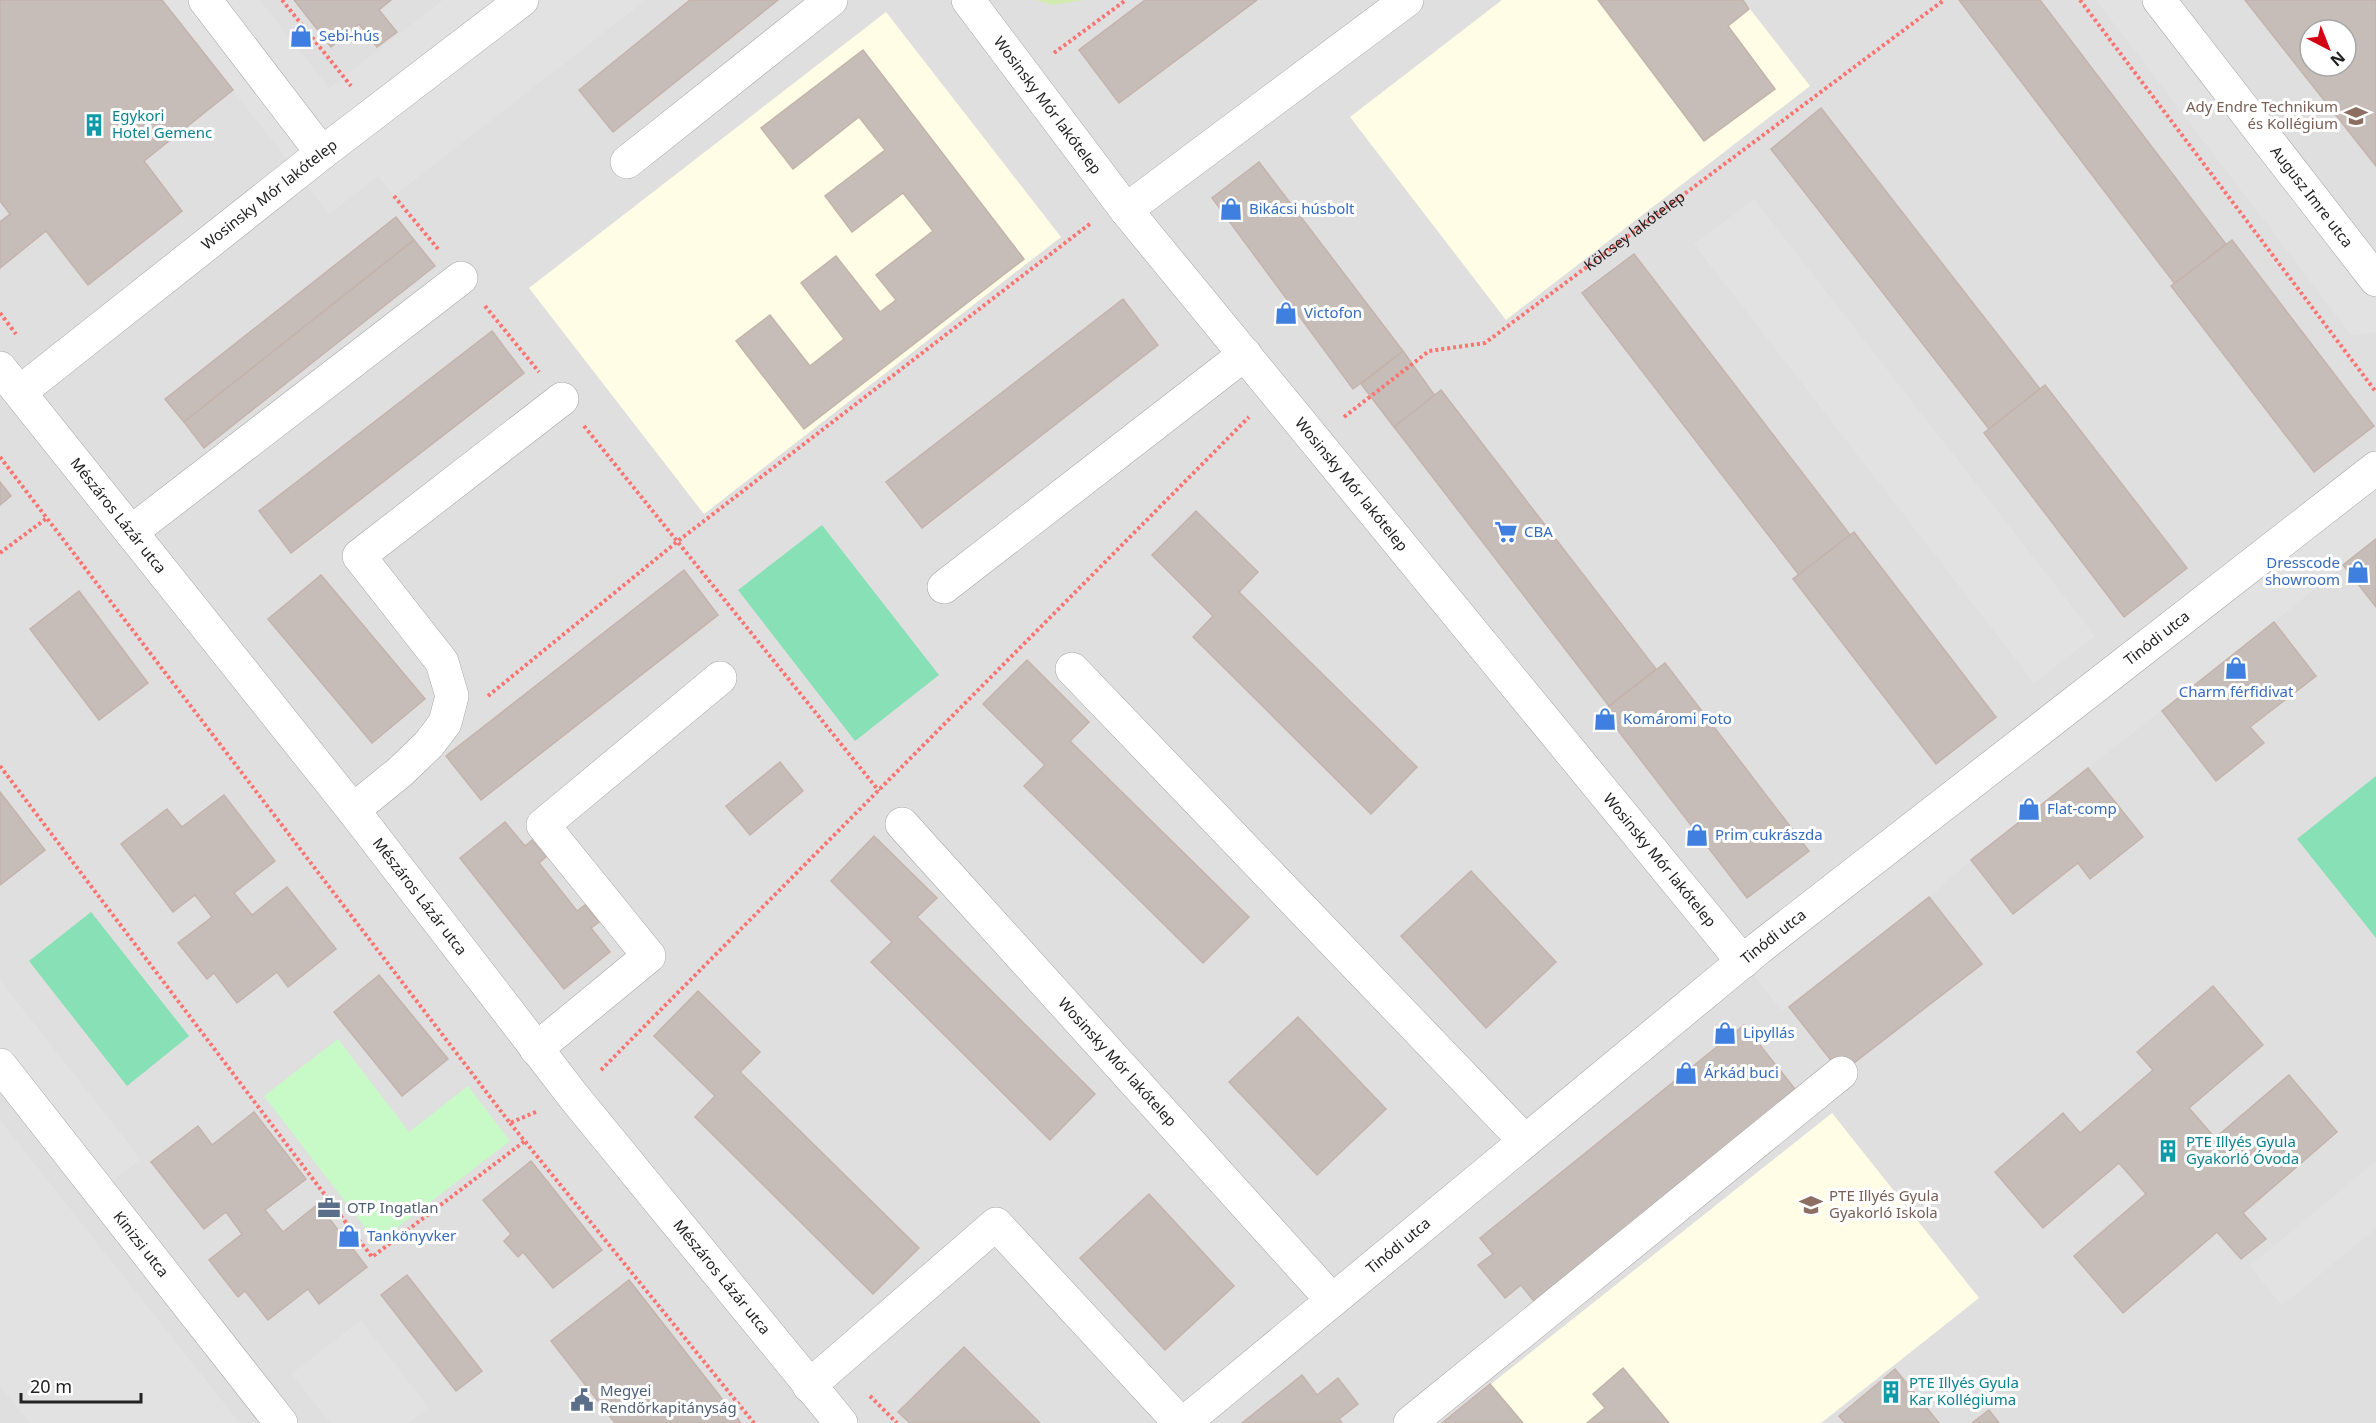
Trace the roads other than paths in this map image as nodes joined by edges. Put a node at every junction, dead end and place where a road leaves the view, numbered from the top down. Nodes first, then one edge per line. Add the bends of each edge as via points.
1 (205, 0) edge
2 (522, 0) edge
3 (831, 0) edge
4 (968, 0) edge
5 (1407, 0) edge
6 (2158, 0) edge
7 (322, 153) junction
8 (627, 162) dead end
9 (1123, 205) junction
10 (461, 278) road end
11 (2376, 280) edge
12 (1245, 354) junction
13 (0, 368) edge
14 (20, 393) junction
15 (562, 399) road end
16 (2376, 468) edge
17 (131, 532) junction
18 (944, 587) dead end
19 (1072, 669) dead end
20 (720, 678) dead end
21 (353, 810) junction
22 (902, 824) road end
23 (1743, 962) junction
24 (536, 1049) junction
25 (0, 1065) edge
26 (1841, 1073) dead end
27 (1524, 1140) junction
28 (1332, 1300) junction
29 (809, 1386) junction
30 (281, 1423) edge
31 (841, 1423) edge
32 (1182, 1423) edge
33 (1410, 1423) edge

1 - 7 street
2 - 7 street, Wosinsky Mór lakótelep
3 - 8 street
4 - 9 street, Wosinsky Mór lakótelep
5 - 9 street
6 - 11 street, Augusz Imre utca
7 - 14 street, Wosinsky Mór lakótelep
9 - 12 street, Wosinsky Mór lakótelep
10 - 17 street
12 - 18 street
12 - 23 street, Wosinsky Mór lakótelep
13 - 14 street, Mészáros Lázár utca
14 - 17 street, Mészáros Lázár utca
15 - 21 street via 359,556 442,662 452,696 445,723 429,744
16 - 23 street, Tinódi utca
17 - 21 street, Mészáros Lázár utca
19 - 27 street
20 - 24 street via 543,825 649,956
21 - 24 street, Mészáros Lázár utca
22 - 28 street, Wosinsky Mór lakótelep
23 - 27 street, Tinódi utca
24 - 29 street, Mészáros Lázár utca
25 - 30 street, Kinizsi utca
26 - 33 street
27 - 28 street, Tinódi utca
28 - 32 street, Tinódi utca
29 - 31 street, Mészáros Lázár utca
29 - 32 street via 996,1224

